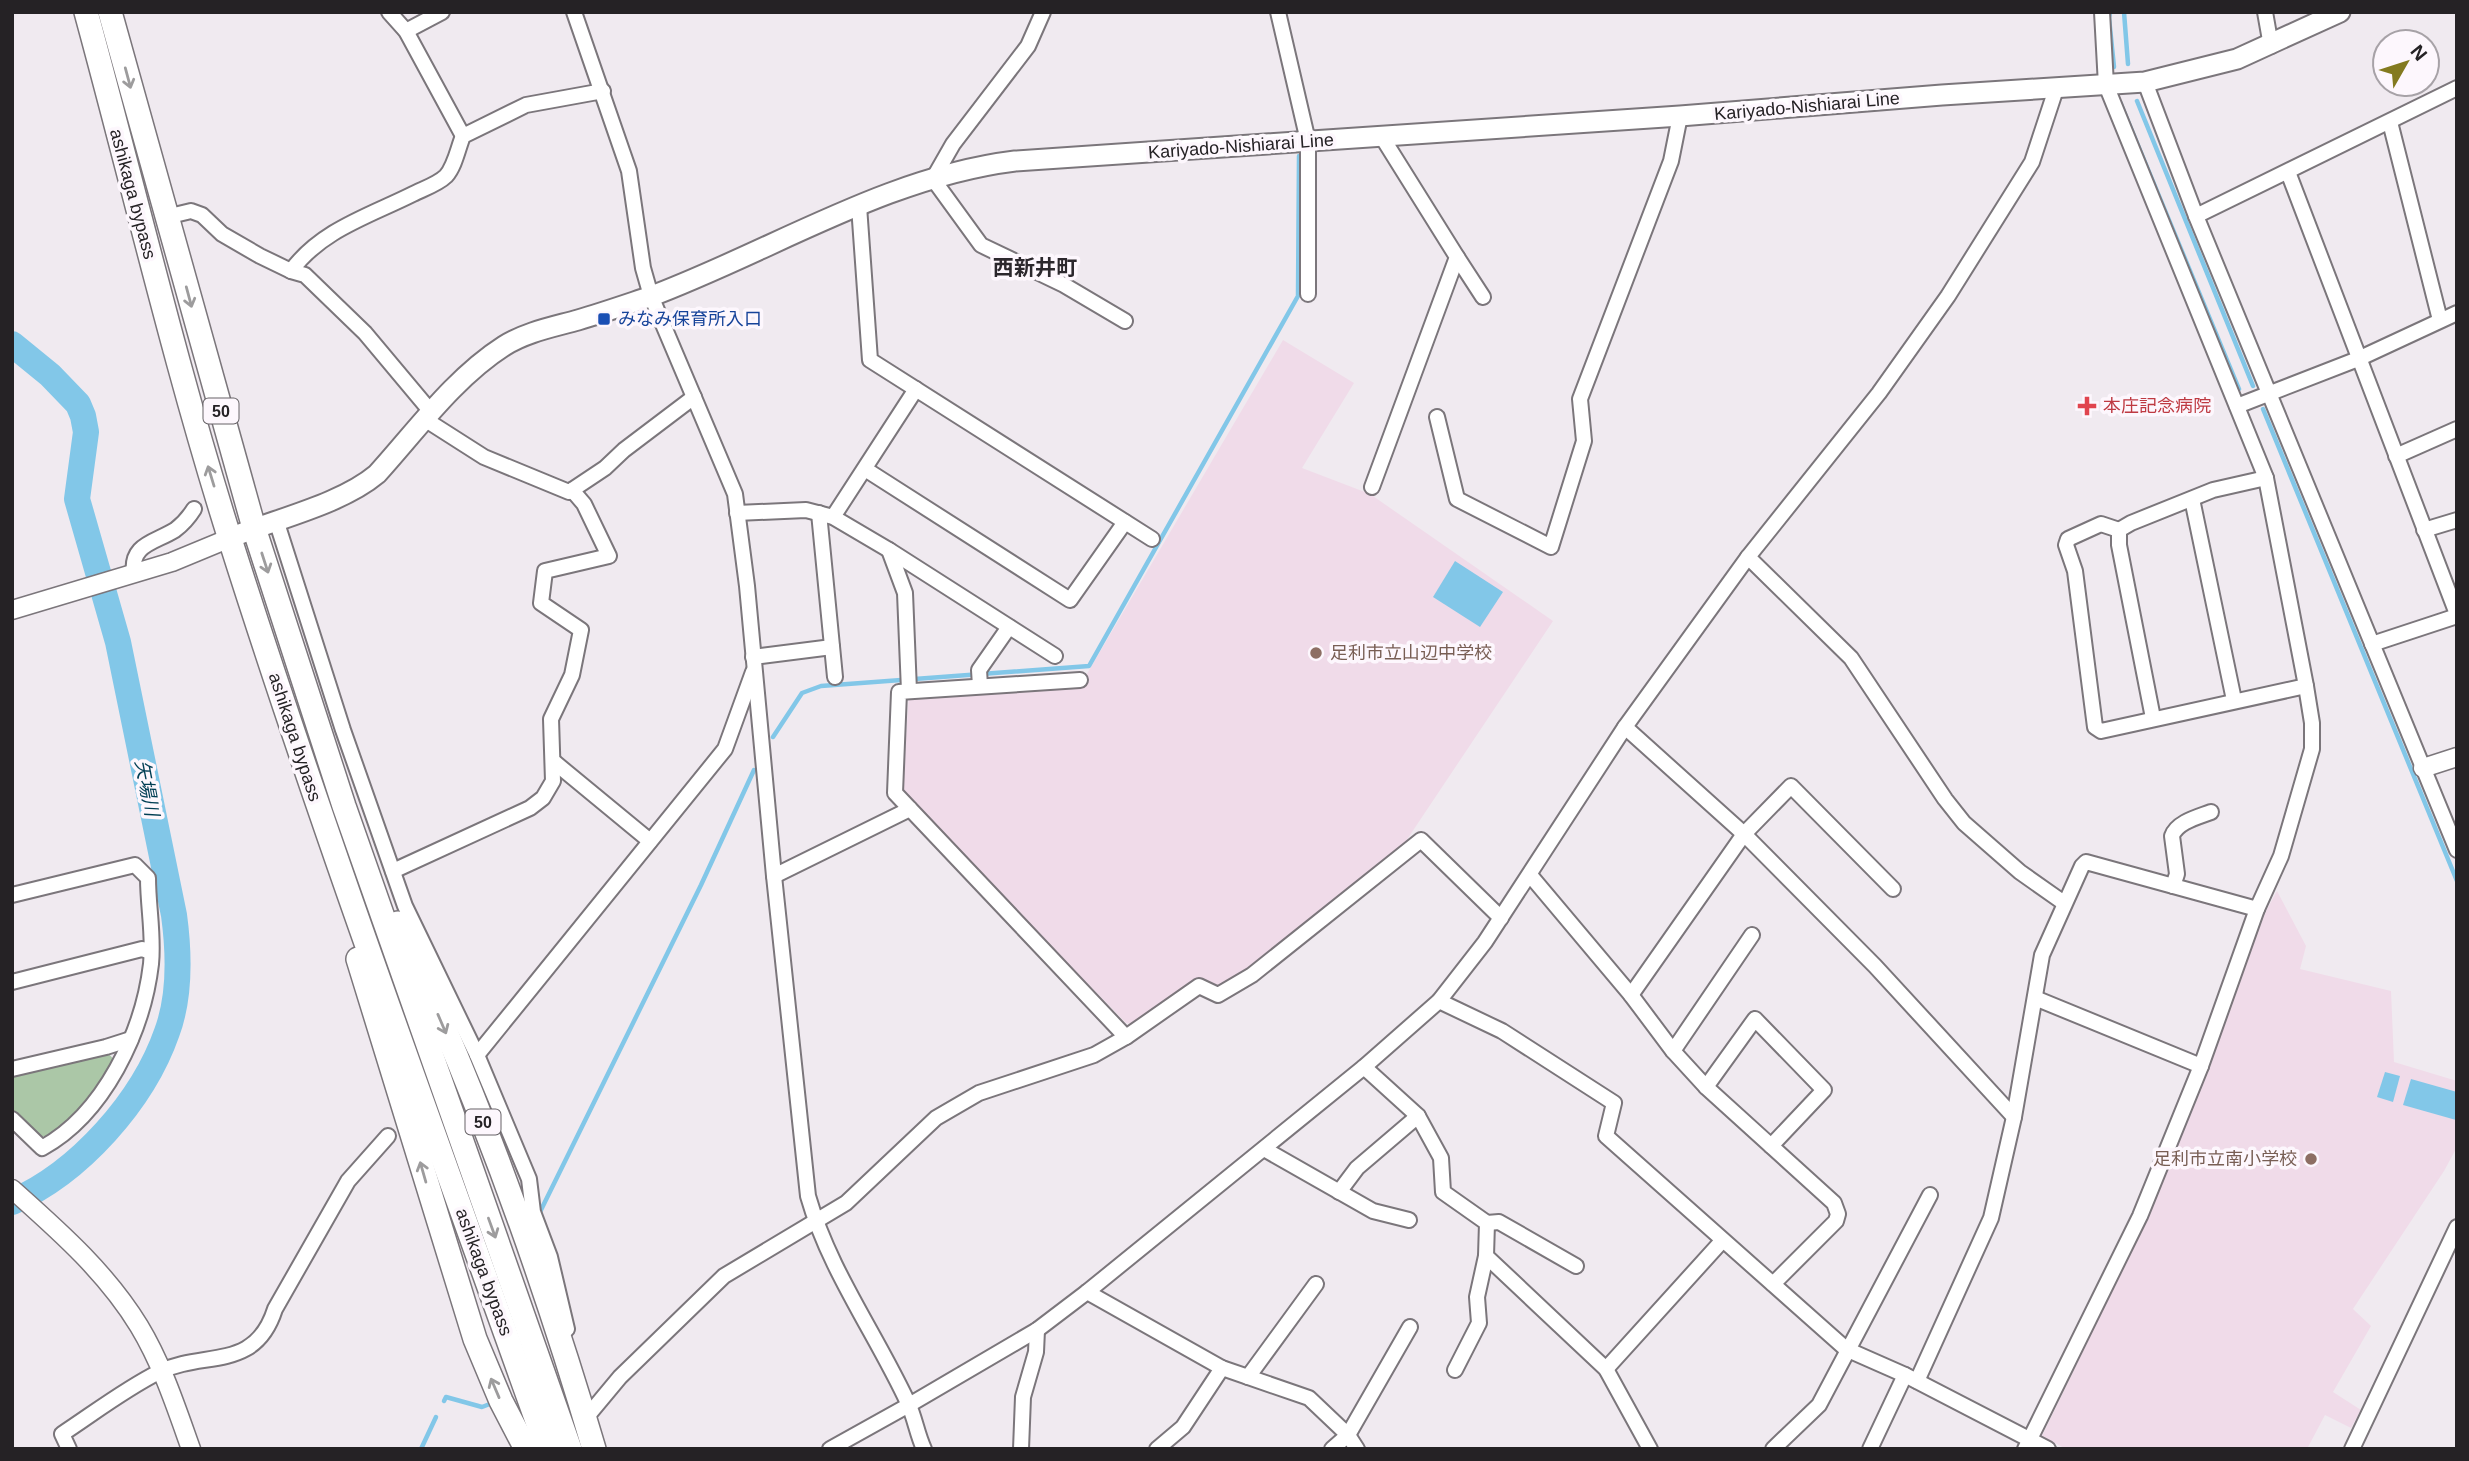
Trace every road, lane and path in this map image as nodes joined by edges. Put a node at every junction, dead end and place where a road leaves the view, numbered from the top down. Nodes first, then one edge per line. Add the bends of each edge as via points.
1 (86, 12) edge
2 (110, 12) edge
3 (389, 12) edge
4 (442, 12) edge
5 (574, 12) edge
6 (1043, 12) edge
7 (1278, 12) edge
8 (2102, 12) edge
9 (2265, 12) edge
10 (2340, 12) edge
11 (406, 31) junction
12 (2271, 46) junction
13 (2145, 82) junction
14 (2106, 85) junction
15 (2457, 88) edge
16 (2056, 89) junction
17 (603, 91) junction
18 (1680, 116) junction
19 (2390, 121) junction
20 (463, 136) junction
21 (1382, 137) junction
22 (1308, 141) junction
23 (2288, 172) junction
24 (933, 179) junction
25 (859, 206) junction
26 (2196, 216) junction
27 (166, 217) junction
28 (1457, 257) junction
29 (291, 271) junction
30 (1308, 294) dead end
31 (651, 296) junction
32 (1483, 297) dead end
33 (2457, 313) edge
34 (2440, 320) junction
35 (1125, 321) dead end
36 (2358, 359) junction
37 (916, 389) junction
38 (2269, 394) junction
39 (694, 397) junction
40 (2237, 406) junction
41 (429, 416) junction
42 (1437, 417) dead end
43 (2457, 429) edge
44 (2396, 456) junction
45 (865, 469) junction
46 (2266, 478) junction
47 (1372, 487) dead end
48 (572, 490) junction
49 (2192, 499) junction
50 (194, 509) dead end
51 (737, 513) junction
52 (826, 515) junction
53 (276, 520) junction
54 (2457, 520) edge
55 (1125, 522) junction
56 (254, 528) junction
57 (2119, 530) junction
58 (2424, 530) junction
59 (230, 538) junction
60 (1152, 539) dead end
61 (889, 550) junction
62 (1748, 556) junction
63 (134, 574) junction
64 (12, 610) edge
65 (2457, 615) edge
66 (1009, 627) junction
67 (2372, 644) junction
68 (832, 647) junction
69 (1055, 656) dead end
70 (754, 662) junction
71 (835, 677) dead end
72 (1080, 680) dead end
73 (980, 686) junction
74 (2306, 686) junction
75 (909, 691) junction
76 (2234, 700) junction
77 (2154, 718) junction
78 (1625, 727) junction
79 (2457, 757) edge
80 (553, 761) junction
81 (2423, 768) junction
82 (315, 798) junction
83 (344, 806) junction
84 (910, 808) junction
85 (2211, 812) dead end
86 (1744, 834) junction
87 (650, 841) junction
88 (2457, 850) edge
89 (393, 871) junction
90 (1530, 875) junction
91 (774, 876) junction
92 (2173, 886) junction
93 (1893, 890) dead end
94 (12, 895) edge
95 (2064, 903) junction
96 (2256, 909) junction
97 (1501, 918) junction
98 (1752, 935) dead end
99 (151, 951) junction
100 (13, 980) edge
101 (1631, 995) junction
102 (2035, 998) junction
103 (1439, 1001) junction
104 (1126, 1037) junction
105 (131, 1039) junction
106 (1673, 1051) junction
107 (477, 1055) junction
108 (2201, 1066) junction
109 (1364, 1067) junction
110 (12, 1069) edge
111 (1706, 1087) junction
112 (1418, 1116) junction
113 (2014, 1117) junction
114 (12, 1119) edge
115 (388, 1136) dead end
116 (1771, 1146) junction
117 (1264, 1149) junction
118 (12, 1189) edge
119 (1339, 1192) junction
120 (1930, 1195) dead end
121 (815, 1220) junction
122 (1409, 1220) dead end
123 (1487, 1223) junction
124 (2457, 1227) edge
125 (1722, 1241) junction
126 (1486, 1256) junction
127 (1576, 1266) dead end
128 (1316, 1284) dead end
129 (1773, 1284) junction
130 (1087, 1292) junction
131 (1410, 1328) dead end
132 (1037, 1330) junction
133 (1846, 1349) junction
134 (564, 1350) junction
135 (1222, 1368) junction
136 (1606, 1369) junction
137 (1455, 1370) dead end
138 (162, 1371) junction
139 (1248, 1377) junction
140 (1911, 1378) junction
141 (909, 1405) junction
142 (585, 1419) junction
143 (1348, 1435) junction
144 (2028, 1444) edge
145 (69, 1449) edge
146 (191, 1449) edge
147 (526, 1449) edge
148 (547, 1449) edge
149 (570, 1449) edge
150 (594, 1449) edge
151 (830, 1449) edge
152 (924, 1449) edge
153 (1021, 1449) edge
154 (1157, 1449) edge
155 (1332, 1449) edge
156 (1357, 1449) edge
157 (1650, 1449) edge
158 (1773, 1449) edge
159 (1870, 1449) edge
160 (2048, 1449) edge
161 (2352, 1449) edge

59 -> 1 highway, ashikaga bypass / 50 via 177,362
2 -> 27 highway, ashikaga bypass / 50
3 - 11 street
4 - 11 street
5 - 17 street
6 - 24 street via 1028,46 953,144
7 - 22 street
8 - 14 street
9 - 12 street
10 - 12 main road, Kariyado-Nishiarai Line
11 - 20 street
12 - 13 main road, Kariyado-Nishiarai Line
13 - 14 main road, Kariyado-Nishiarai Line
13 - 26 street
14 - 16 main road, Kariyado-Nishiarai Line
14 - 40 street
15 - 19 street
16 - 18 main road, Kariyado-Nishiarai Line
16 - 62 street via 2032,162 1948,296 1880,393
17 - 20 street via 526,105
17 - 31 street via 629,171
18 - 21 main road, Kariyado-Nishiarai Line
18 - 42 street via 1671,161 1580,398 1584,441 1551,547 1457,499
19 - 23 street
19 - 34 street
20 - 29 street via 447,176 353,220 309,250
21 - 22 main road, Kariyado-Nishiarai Line
21 - 28 street
22 - 24 main road, Kariyado-Nishiarai Line via 1015,161
22 - 30 street
23 - 26 street
23 - 36 street
24 - 25 main road, Kariyado-Nishiarai Line
24 - 35 street via 981,245
25 - 31 main road, Kariyado-Nishiarai Line
25 - 37 street via 870,360
26 - 38 street
27 - 29 street via 191,211 202,215 222,234
27 -> 56 highway, ashikaga bypass / 50
28 - 32 street
28 - 47 street
29 - 41 street via 305,275 365,333
31 - 39 street
31 - 41 main road, Kariyado-Nishiarai Line via 526,334 505,345
33 - 34 street
34 - 36 street
36 - 38 street
36 - 44 street
37 - 45 street
37 - 55 street
38 - 40 street
38 - 67 street
39 - 48 street
39 - 51 street via 735,494
40 - 46 street
41 - 48 street via 484,457
41 - 53 main road, Kariyado-Nishiarai Line via 367,483
43 - 44 street
44 - 58 street
45 - 52 street
45 - 55 street via 1070,600
46 - 49 street
46 - 74 street
48 - 80 street via 584,504 609,556 545,571 541,603 581,630 572,675 551,719
49 - 57 street
49 - 76 street
50 - 63 street via 176,529 139,550 132,562
51 - 52 street via 806,510
51 - 70 street
52 - 61 street
52 - 68 street
53 - 56 main road, Kariyado-Nishiarai Line
53 - 89 street
54 - 58 street
55 - 60 street
56 - 59 main road, Kariyado-Nishiarai Line
56 -> 83 highway, ashikaga bypass / 50
57 - 77 street
57 - 77 street via 2101,524 2068,539 2066,545 2075,571 2095,727 2101,731
58 - 65 street
59 - 63 street
59 - 82 highway, ashikaga bypass / 50
61 - 66 street
61 - 75 street via 905,593
62 - 78 street
62 - 95 street via 1851,658 1964,823
63 - 64 street
65 - 67 street
66 - 69 street
66 - 73 street via 979,670
67 - 81 street
68 - 70 street
68 - 71 street
70 - 87 street via 725,749
70 - 91 street
72 - 73 street
73 - 75 street
74 - 76 street
74 - 96 street via 2312,723 2309,766 2281,856
75 - 84 street via 899,692 895,793
76 - 77 street
78 - 86 street
78 - 90 street
79 - 81 street
80 - 87 street
80 - 89 street via 553,781 530,808
81 - 88 street
147 -> 82 highway, 50 via 475,1339 455,1279 368,995
82 - 148 highway, ashikaga bypass / 50
83 -> 134 highway, 50 via 484,1126
83 -> 149 highway, ashikaga bypass / 50
84 - 91 street
84 - 104 street
85 - 92 street via 2174,831 2177,874
86 - 93 street via 1791,786
86 - 101 street
86 - 113 street via 1875,966
87 - 107 street
89 - 107 street via 405,906
90 - 97 street
90 - 101 street
91 - 121 street via 808,1196
92 - 95 street via 2086,862
92 - 96 street
94 - 99 street via 135,865 148,878
95 - 102 street via 2042,955
96 - 108 street
97 - 103 street
97 - 104 street via 1421,840 1252,975 1218,995 1199,986
98 - 106 street
99 - 100 street
99 - 105 street via 144,1002
101 - 106 street
102 - 108 street
102 - 113 street
103 - 109 street
103 - 125 street via 1502,1031 1614,1103 1606,1136
104 - 121 street via 1094,1055 979,1093 936,1118 846,1203
105 - 110 street
105 - 114 street via 96,1101 55,1140 42,1147
106 - 111 street
107 - 134 street via 529,1179 533,1212 550,1257 568,1332
108 - 144 street via 2140,1216
109 - 112 street
109 - 117 street
111 - 116 street
111 - 116 street via 1755,1019 1824,1090
112 - 119 street via 1357,1168
112 - 123 street via 1441,1158 1443,1192
113 - 140 street via 1991,1218
115 - 138 street via 348,1181 267,1331 230,1357 180,1363
116 - 129 street via 1834,1203 1838,1214 1829,1230
117 - 119 street
117 - 130 street
118 - 138 street via 83,1254 118,1295
119 - 122 street via 1373,1211
120 - 133 street
121 - 141 street via 844,1285
121 - 142 street via 724,1276 620,1377
123 - 126 street
123 - 127 street via 1499,1222
124 - 161 street
125 - 129 street
125 - 136 street
126 - 136 street
126 - 137 street via 1477,1297 1479,1323
128 - 139 street
129 - 133 street
130 - 132 street
130 - 135 street
131 - 143 street
132 - 141 street
132 - 153 street via 1036,1352 1023,1397
133 - 140 street
133 - 158 street via 1819,1405
134 - 142 highway, 50
135 - 139 street
135 - 154 street via 1182,1427
136 - 157 street
138 - 145 street via 62,1434
138 - 146 street
139 - 143 street via 1309,1398
140 - 144 street
140 - 159 street
141 - 151 street
141 - 152 street
142 - 150 highway, 50
143 - 155 street
143 - 156 street
144 - 160 street

